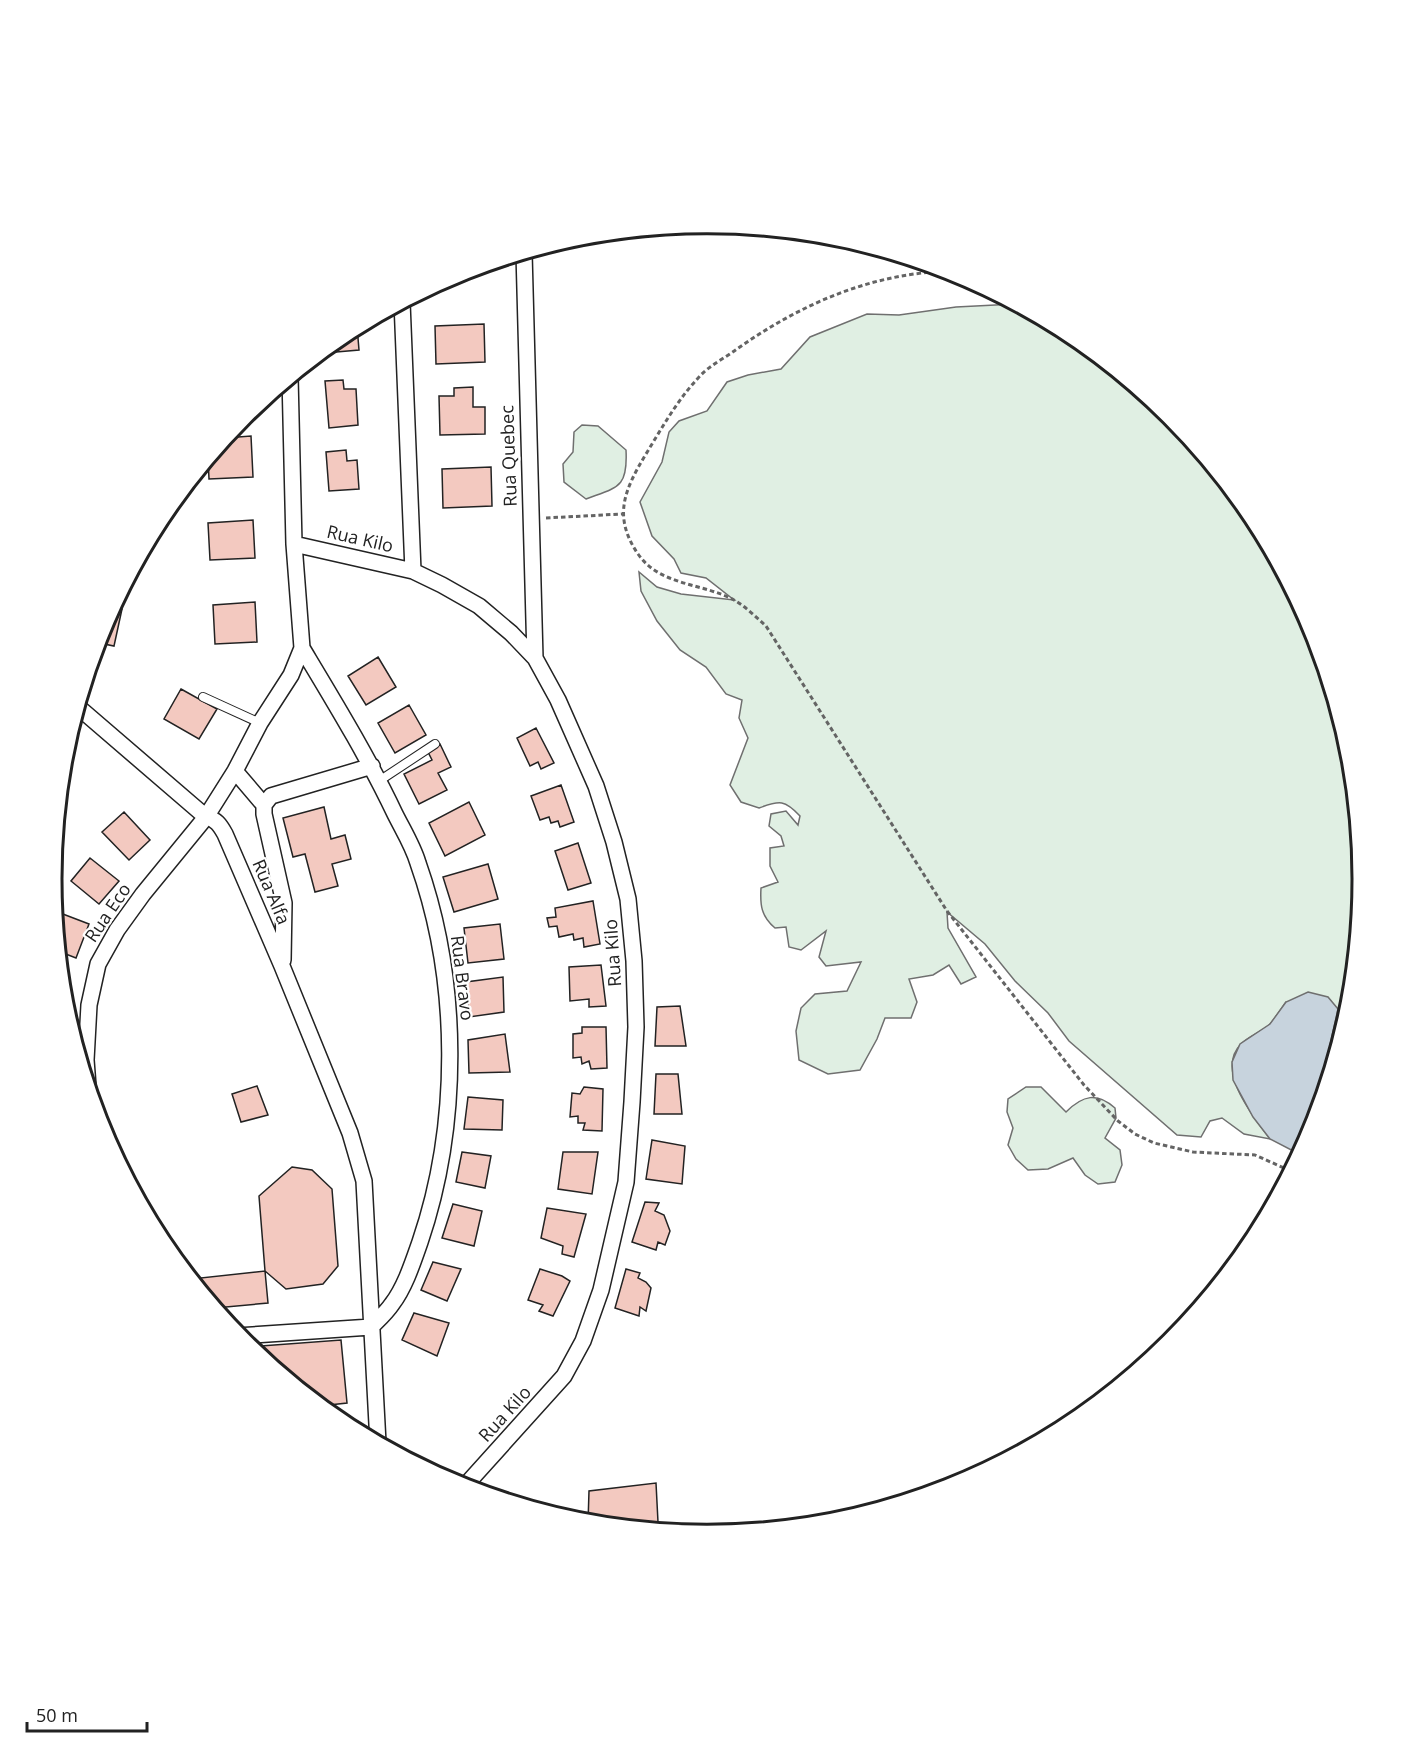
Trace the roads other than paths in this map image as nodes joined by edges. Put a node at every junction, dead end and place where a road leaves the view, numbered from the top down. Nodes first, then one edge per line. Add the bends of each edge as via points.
1 (524, 261) edge
2 (402, 311) edge
3 (290, 386) edge
4 (294, 544) junction
5 (413, 571) junction
6 (302, 648) junction
7 (535, 658) junction
8 (203, 697) dead end
9 (83, 711) edge
10 (260, 723) junction
11 (435, 744) dead end
12 (372, 766) junction
13 (235, 771) junction
14 (379, 781) junction
15 (264, 805) junction
16 (206, 817) junction
17 (282, 966) junction
18 (86, 1056) edge
19 (370, 1327) junction
20 (250, 1335) edge
21 (377, 1434) edge
22 (471, 1479) edge

1 - 7 street, Rua Quebec
2 - 5 street
3 - 4 street
4 - 5 street, Rua Kilo
4 - 6 street
5 - 7 street, Rua Kilo via 479,606
6 - 10 street via 291,675
6 - 12 street, Rua Bravo
7 - 22 street, Rua Kilo via 596,786 628,899 636,1016 632,1113 626,1182 601,1290 583,1341 564,1376
8 - 10 lane
9 - 16 street, Rua Alfa
10 - 13 street
11 - 14 lane
12 - 14 street, Rua Bravo
12 - 15 street via 271,796
13 - 15 street
13 - 16 street
14 - 19 street, Rua Bravo via 418,862 434,917 449,1026 449,1088 430,1212 413,1263 393,1304
15 - 17 street via 284,903
16 - 17 street, Rua Alfa via 213,818 225,834
16 - 18 street, Rua Eco via 143,894 98,964 89,1005
17 - 19 street, Rua Alfa via 350,1133 364,1181
19 - 20 street
19 - 21 street, Rua Alfa

